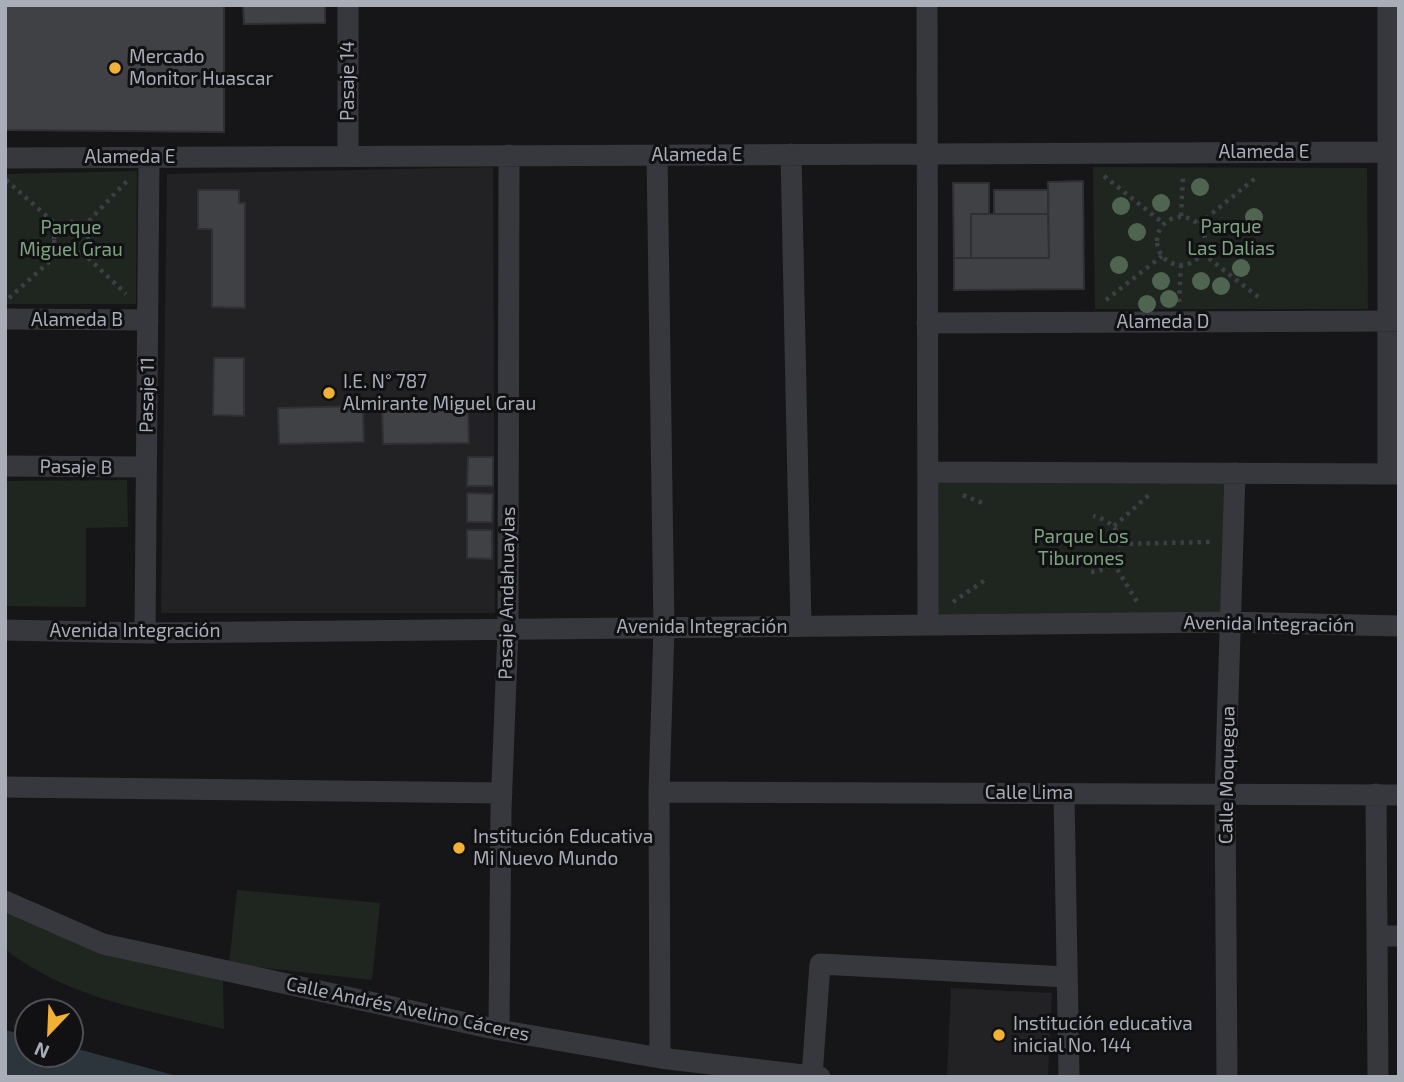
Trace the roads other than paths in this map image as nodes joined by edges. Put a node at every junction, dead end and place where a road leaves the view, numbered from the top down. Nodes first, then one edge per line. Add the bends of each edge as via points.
1 (348, 5) edge
2 (927, 5) edge
3 (1388, 5) edge
4 (1388, 152) junction
5 (791, 154) junction
6 (927, 154) junction
7 (509, 155) junction
8 (657, 155) junction
9 (348, 156) junction
10 (149, 157) junction
11 (5, 158) edge
12 (5, 319) edge
13 (148, 320) junction
14 (1394, 321) edge
15 (928, 323) junction
16 (5, 466) edge
17 (146, 467) junction
18 (928, 472) junction
19 (1235, 473) junction
20 (1393, 474) edge
21 (1230, 622) junction
22 (928, 625) junction
23 (801, 626) junction
24 (1399, 626) edge
25 (664, 628) junction
26 (508, 629) junction
27 (5, 631) edge
28 (145, 633) junction
29 (5, 787) edge
30 (502, 793) junction
31 (659, 793) junction
32 (1063, 794) junction
33 (1225, 794) junction
34 (1376, 794) junction
35 (1399, 795) edge
36 (5, 901) edge
37 (1377, 936) junction
38 (1399, 936) edge
39 (1067, 976) junction
40 (499, 1030) junction
41 (660, 1058) junction
42 (816, 1076) edge
43 (1069, 1077) edge
44 (1227, 1077) edge
45 (1378, 1077) edge

1 - 9 street, Pasaje 14
2 - 6 street
3 - 4 street
4 - 6 street, Alameda E
4 - 14 street
5 - 6 street, Alameda E
5 - 8 street, Alameda E
5 - 23 street
6 - 15 street
7 - 8 street, Alameda E
7 - 9 street, Alameda E
7 - 26 street, Pasaje Andahuaylas
8 - 25 street
9 - 10 street, Alameda E
10 - 11 street, Alameda E
10 - 13 street, Pasaje 11
12 - 13 street, Alameda B
13 - 17 street, Pasaje 11
14 - 15 street, Alameda D
14 - 20 street
15 - 18 street
16 - 17 street, Pasaje B
17 - 28 street, Pasaje 11
18 - 19 street
18 - 22 street
19 - 20 street
19 - 21 street, Calle Moquegua
21 - 22 street, Avenida Integración
21 - 24 street, Avenida Integración
21 - 33 street, Calle Moquegua
22 - 23 street, Avenida Integración
23 - 25 street, Avenida Integración
25 - 26 street, Avenida Integración
25 - 31 street
26 - 28 street, Avenida Integración
26 - 30 street, Pasaje Andahuaylas
27 - 28 street, Avenida Integración
29 - 30 street
30 - 40 street, Pasaje Andahuaylas
31 - 32 street, Calle Lima
31 - 41 street
32 - 33 street, Calle Lima
32 - 39 street
33 - 34 street, Calle Lima
33 - 44 street, Calle Moquegua
34 - 35 street, Calle Lima
34 - 37 street
36 - 40 street, Calle Andrés Avelino Cáceres via 103,944
37 - 38 street
37 - 45 street
39 - 42 street via 820,964
39 - 43 street
40 - 41 street, Calle Andrés Avelino Cáceres
41 - 42 street, Calle Andrés Avelino Cáceres

